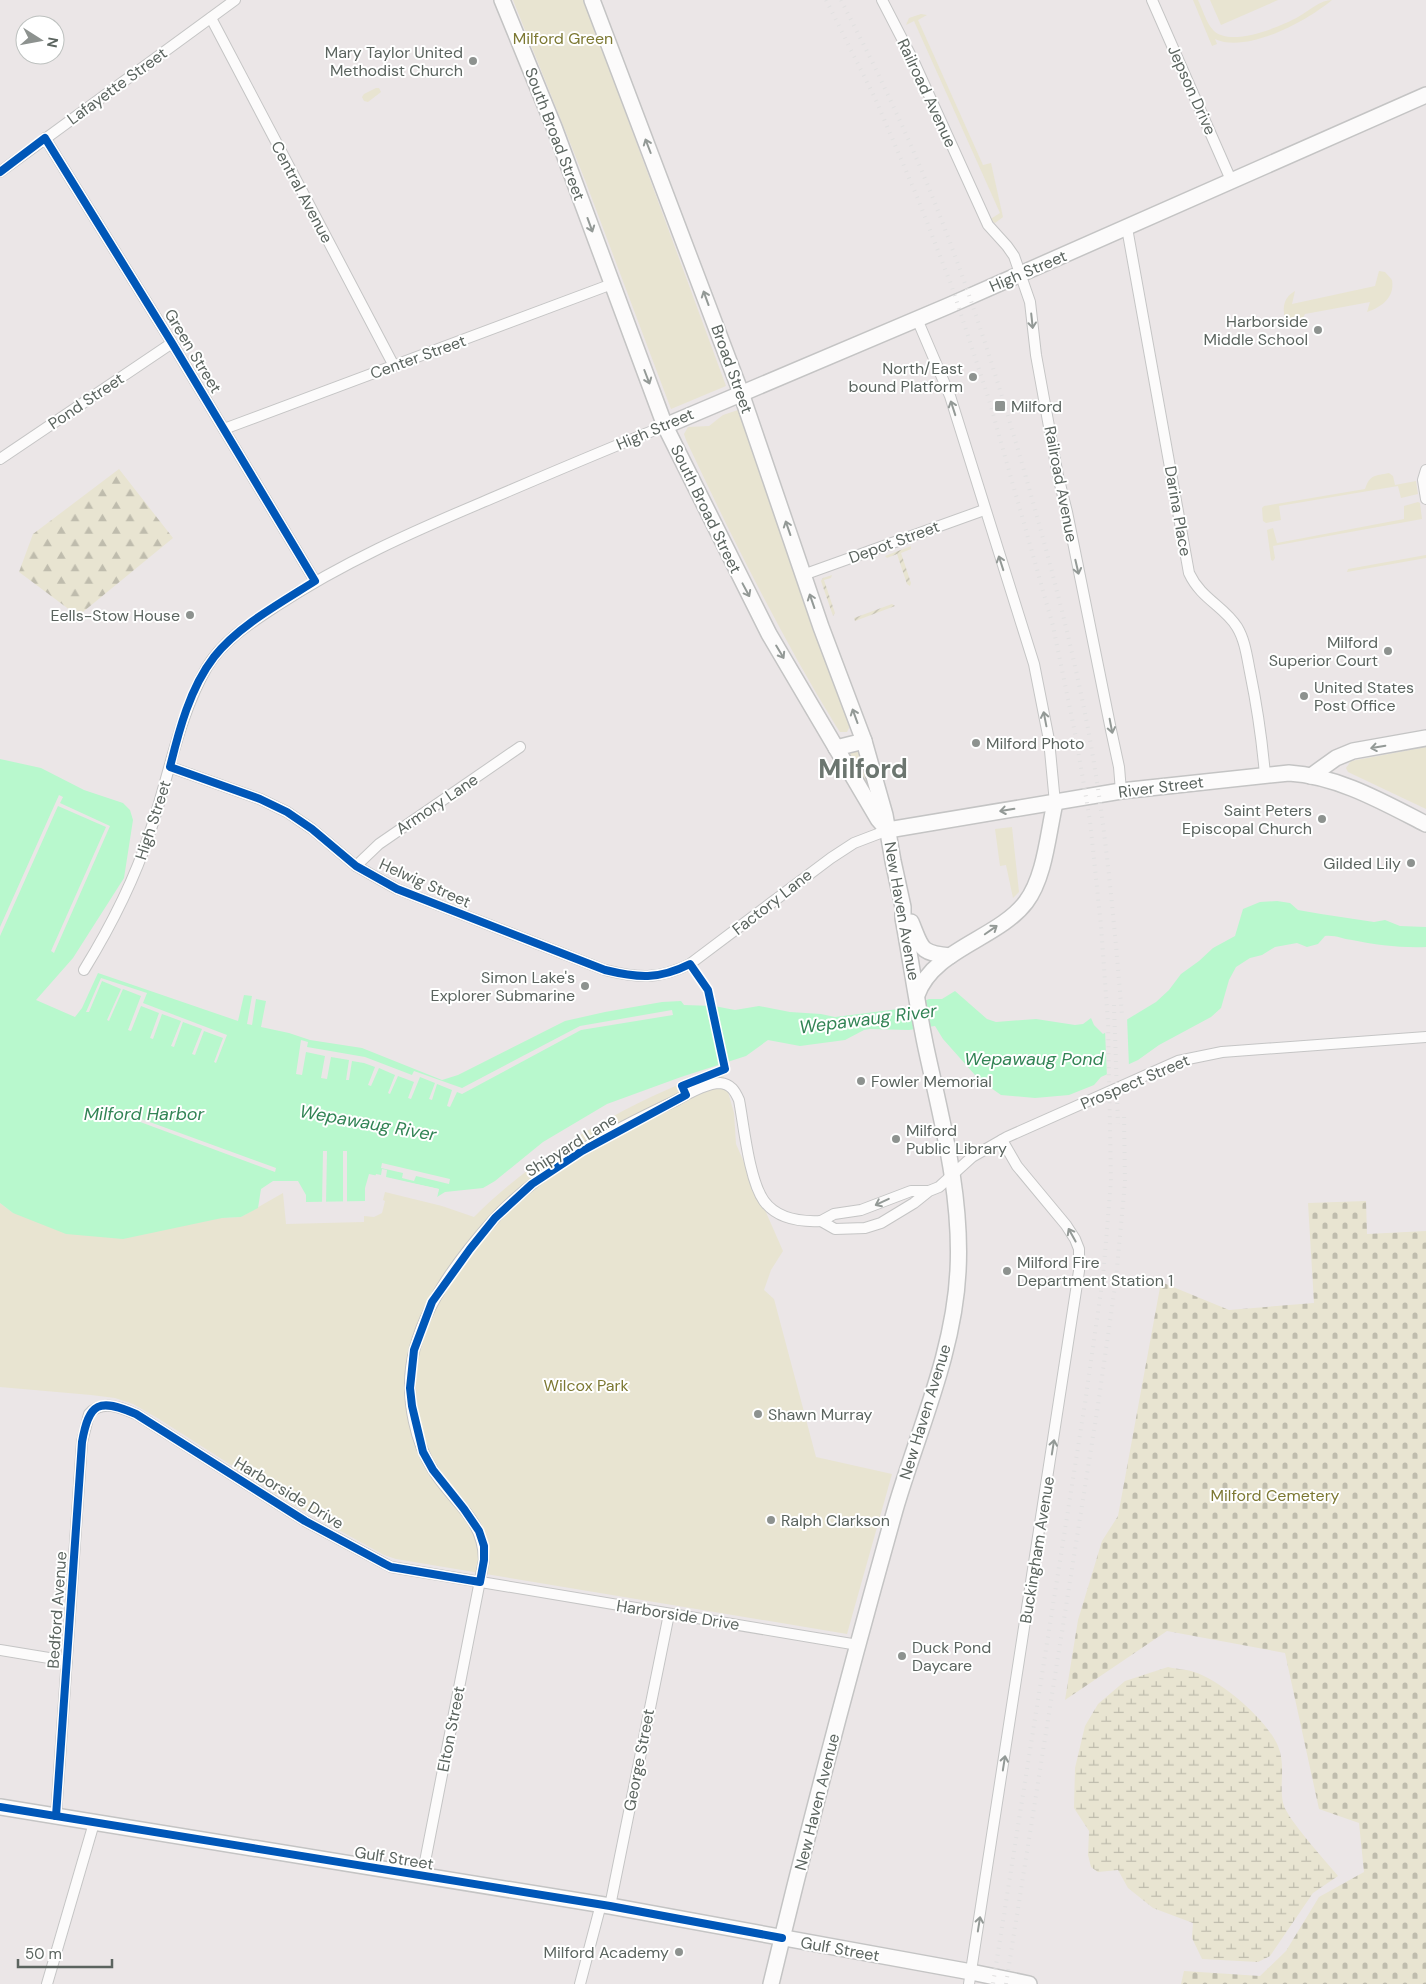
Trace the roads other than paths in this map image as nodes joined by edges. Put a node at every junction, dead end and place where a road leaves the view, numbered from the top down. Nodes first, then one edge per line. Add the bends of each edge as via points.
1 (235, 0) edge
2 (502, 0) edge
3 (592, 0) edge
4 (882, 0) edge
5 (1152, 0) edge
6 (210, 18) junction
7 (1426, 95) edge
8 (45, 138) junction
9 (0, 172) edge
10 (1231, 180) junction
11 (1127, 228) junction
12 (1021, 274) junction
13 (612, 284) junction
14 (917, 319) junction
15 (172, 343) junction
16 (394, 366) junction
17 (741, 393) junction
18 (665, 426) junction
19 (224, 429) junction
20 (0, 459) edge
21 (1426, 470) edge
22 (1426, 499) edge
23 (984, 510) junction
24 (804, 575) junction
25 (314, 581) junction
26 (1426, 738) edge
27 (864, 741) junction
28 (520, 747) dead end
29 (836, 748) junction
30 (170, 767) junction
31 (1265, 775) junction
32 (1311, 776) junction
33 (1121, 792) junction
34 (1055, 802) junction
35 (1426, 824) edge
36 (888, 830) junction
37 (356, 866) junction
38 (904, 907) junction
39 (950, 956) junction
40 (84, 970) dead end
41 (658, 976) joint
42 (918, 998) junction
43 (1426, 1037) edge
44 (1002, 1140) junction
45 (953, 1175) junction
46 (928, 1191) junction
47 (820, 1222) junction
48 (94, 1409) joint
49 (480, 1582) junction
50 (669, 1614) junction
51 (858, 1645) junction
52 (0, 1650) edge
53 (67, 1661) junction
54 (0, 1807) edge
55 (56, 1816) junction
56 (94, 1823) junction
57 (422, 1877) junction
58 (605, 1905) junction
59 (782, 1938) junction
60 (970, 1978) edge
61 (47, 1984) edge
62 (580, 1984) edge
63 (771, 1984) edge
64 (1029, 1984) edge

1 - 6 street, Lafayette Street
2 -> 13 main road, South Broad Street via 554,127
17 -> 3 main road, Broad Street
4 - 12 street, Railroad Avenue via 914,62 988,225 1007,246
5 - 10 street, Jepson Drive
6 - 8 street, Lafayette Street
6 - 16 street, Central Avenue
7 - 10 main road, High Street
8 - 9 street, Lafayette Street
8 - 15 street, Green Street
10 - 11 main road, High Street
11 - 12 main road, High Street
11 - 31 street, Darina Place via 1189,573 1194,584 1237,626 1242,636 1263,746
12 - 14 main road, High Street
12 -> 33 street, Railroad Avenue via 1030,302 1058,476
13 - 16 street, Center Street
13 -> 18 main road, South Broad Street
14 - 17 main road, High Street
23 -> 14 street via 950,396
15 - 19 street, Green Street
15 - 20 street, Pond Street
16 - 19 street, Center Street
17 - 18 main road, High Street
24 -> 17 main road, Broad Street
18 - 25 street, High Street via 414,531
18 -> 29 main road, South Broad Street via 769,634
19 - 25 street, Green Street
21 - 22 street via 1423,480
23 - 24 street, Depot Street
34 -> 23 street via 1049,740 1034,664
27 -> 24 main road, Broad Street
25 - 30 street, High Street via 246,627 214,656 188,708
26 -> 32 main road via 1353,751 1336,758
27 - 29 main road
27 - 36 main road, Broad Street
28 - 37 street, Armory Lane via 379,844
29 - 36 main road, South Broad Street via 878,819
30 - 37 street, Helwig Street via 287,812
30 - 40 street, High Street via 130,884
31 - 32 main road, River Street
31 - 33 main road, River Street
32 - 35 main road, River Street via 1344,786
33 - 34 main road, River Street
34 -> 36 main road, River Street
39 -> 34 main road via 1013,915 1028,900 1041,868
36 - 38 main road, New Haven Avenue
36 - 41 street, Factory Lane via 842,850 690,964
37 - 41 street, Helwig Street via 418,899 605,970 640,977
38 - 39 main road via 922,948 930,954
38 - 42 main road, New Haven Avenue via 903,918
39 - 42 main road via 927,976
42 - 45 main road, New Haven Avenue
43 - 44 street, Prospect Street via 1197,1056 1156,1070
44 - 45 street, Prospect Street via 972,1157
60 -> 44 street, Buckingham Avenue via 1080,1272 1075,1239 1017,1166
45 - 46 street, Shipyard Lane via 939,1187
45 - 51 main road, New Haven Avenue via 959,1238 952,1320
46 -> 47 street, Shipyard Lane via 911,1190 861,1210 834,1214
46 - 47 street, Shipyard Lane via 894,1216 866,1228 835,1229
47 - 49 street, Shipyard Lane via 787,1217 765,1202 753,1172 739,1100 734,1090 719,1083 686,1095 582,1151 532,1184 495,1218 436,1295 414,1350 410,1388 423,1452 479,1531 484,1546
48 - 49 street, Harborside Drive via 107,1406 136,1414 305,1521 384,1564
48 - 53 street, Bedford Avenue via 88,1417 82,1442
49 - 50 street, Harborside Drive
49 - 57 street, Elton Street
50 - 51 street, Harborside Drive
50 - 58 street, George Street
51 - 59 main road, New Haven Avenue
52 - 53 street
53 - 55 street, Bedford Avenue
54 - 55 main road, Gulf Street
55 - 56 main road, Gulf Street
56 - 57 main road, Gulf Street
56 - 61 street
57 - 58 main road, Gulf Street
58 - 59 main road, Gulf Street
58 - 62 street, George Street
59 - 60 main road, Gulf Street
59 - 63 main road, New Haven Avenue
60 - 64 main road, Gulf Street

